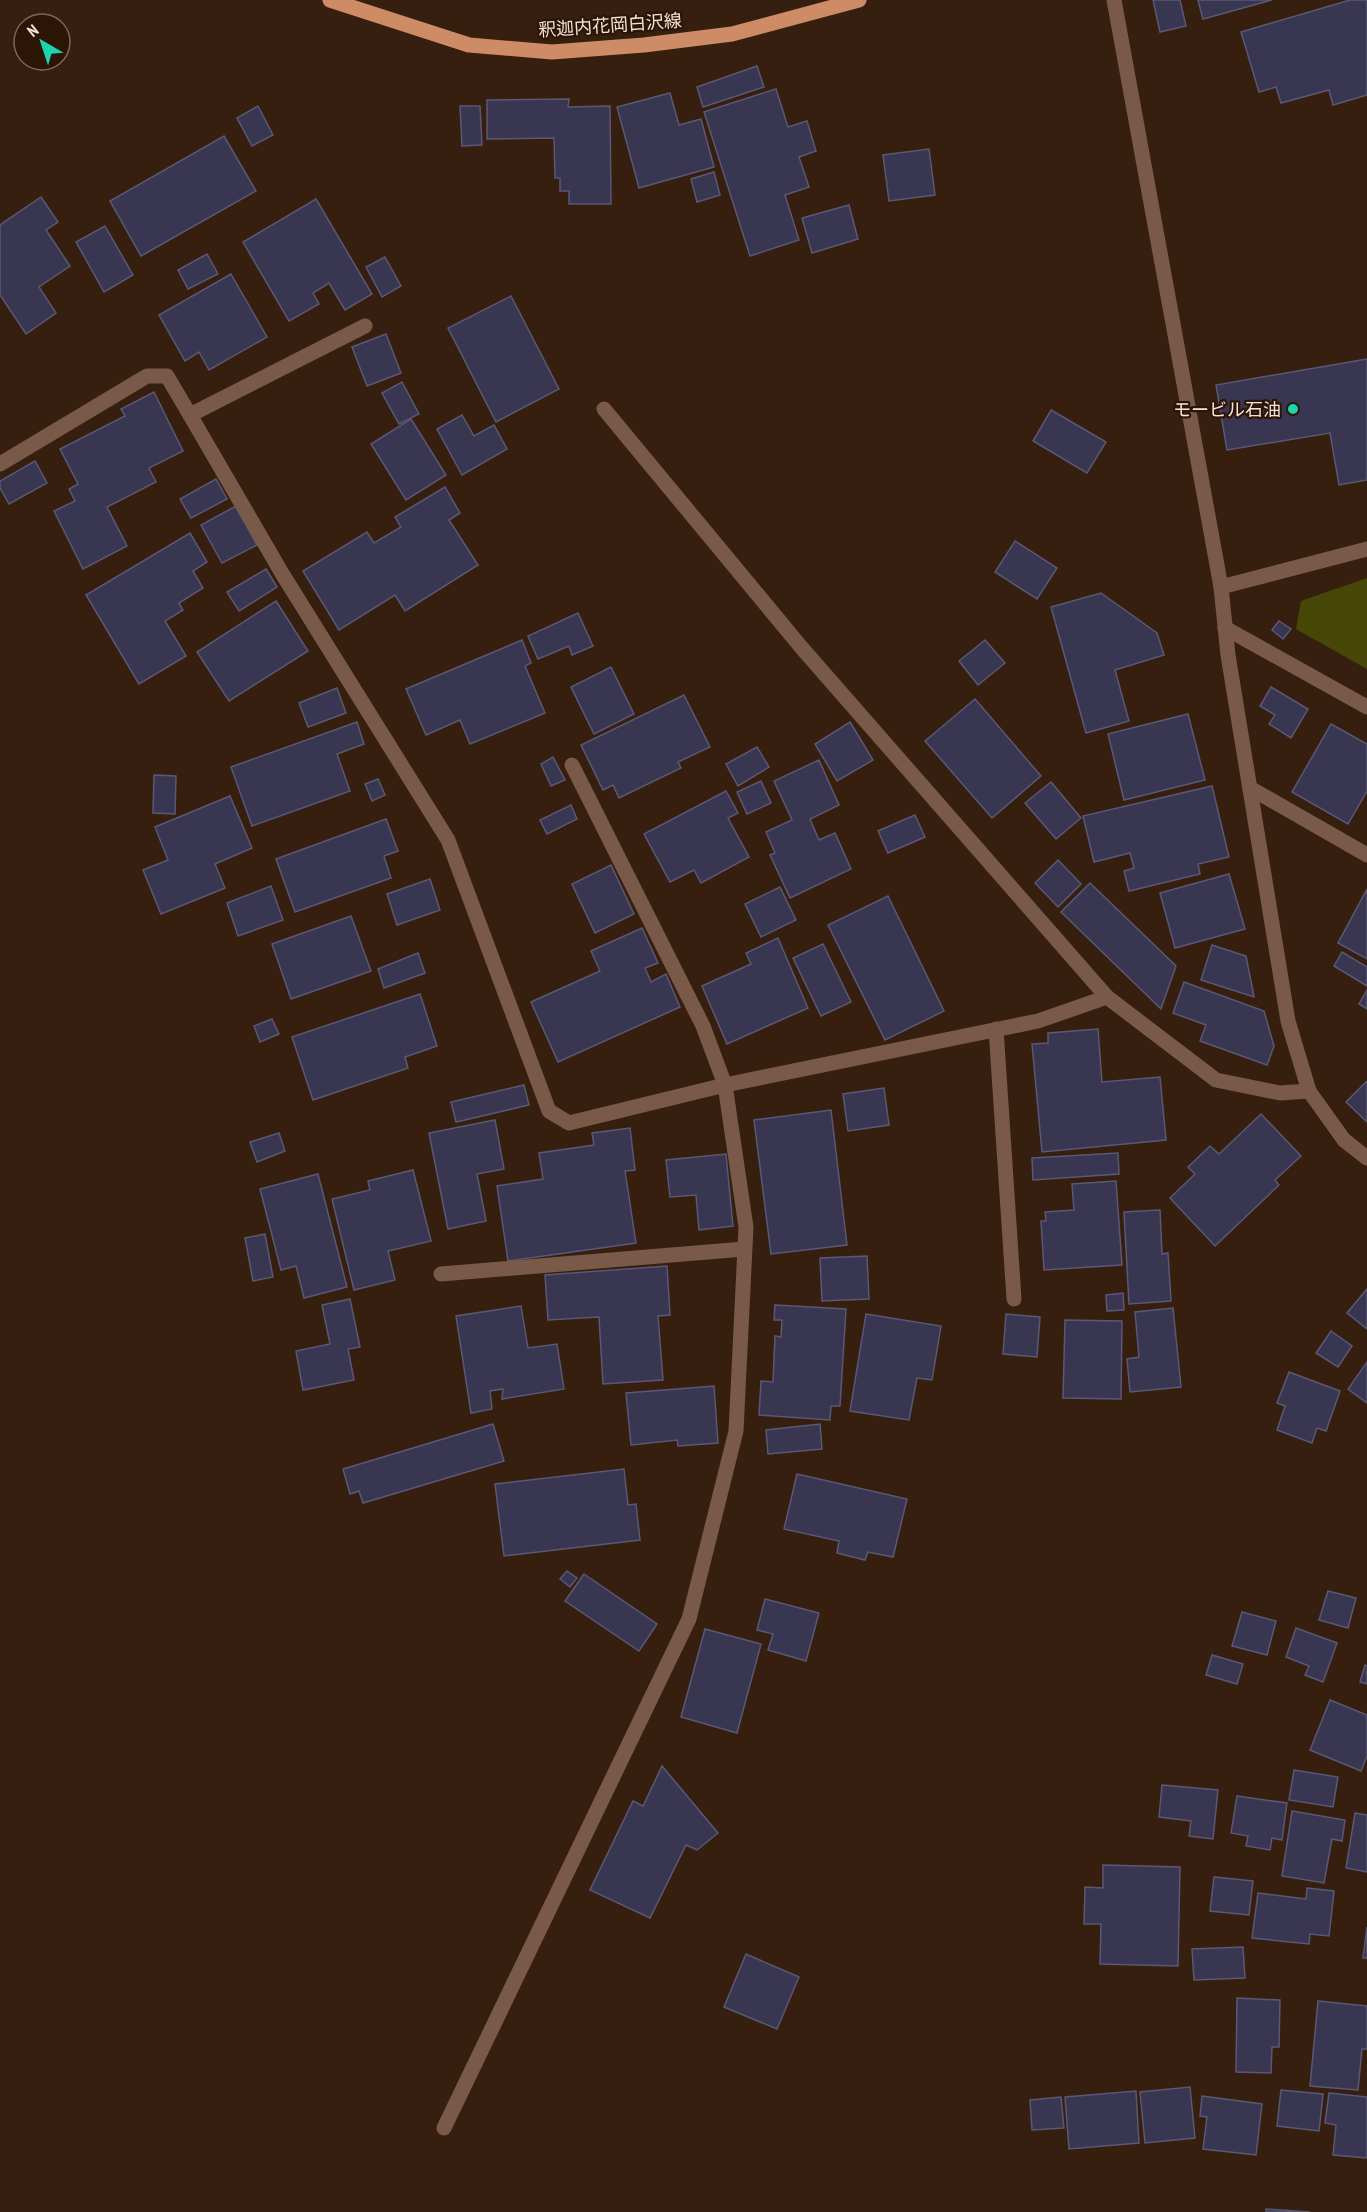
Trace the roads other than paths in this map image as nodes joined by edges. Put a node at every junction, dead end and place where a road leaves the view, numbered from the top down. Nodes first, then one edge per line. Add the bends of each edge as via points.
1 (330, 0) edge
2 (859, 0) edge
3 (1114, 0) edge
4 (365, 327) dead end
5 (604, 409) dead end
6 (190, 415) junction
7 (0, 464) edge
8 (1367, 549) edge
9 (1221, 587) junction
10 (1225, 628) junction
11 (1367, 707) edge
12 (572, 765) dead end
13 (1250, 788) junction
14 (1367, 855) edge
15 (1107, 997) junction
16 (996, 1029) junction
17 (725, 1084) junction
18 (1310, 1091) junction
19 (1367, 1158) edge
20 (744, 1249) junction
21 (441, 1274) dead end
22 (1014, 1299) dead end
23 (444, 2128) dead end

1 - 2 main road, 釈迦内花岡白沢線 via 469,45 552,52 732,34
3 - 9 street
4 - 6 street
5 - 15 street via 801,647
6 - 7 street via 167,376 147,376
6 - 17 street via 289,585 448,840 549,1111 569,1123
8 - 9 street
9 - 10 street
10 - 11 street
10 - 13 street
12 - 17 street via 703,1026
13 - 14 street
13 - 18 street via 1288,1021
15 - 16 street via 1038,1021
15 - 18 street via 1216,1080 1280,1093
16 - 17 street
16 - 22 street
17 - 20 street via 746,1227
18 - 19 street via 1344,1140
20 - 21 street
20 - 23 street via 736,1431 689,1619

